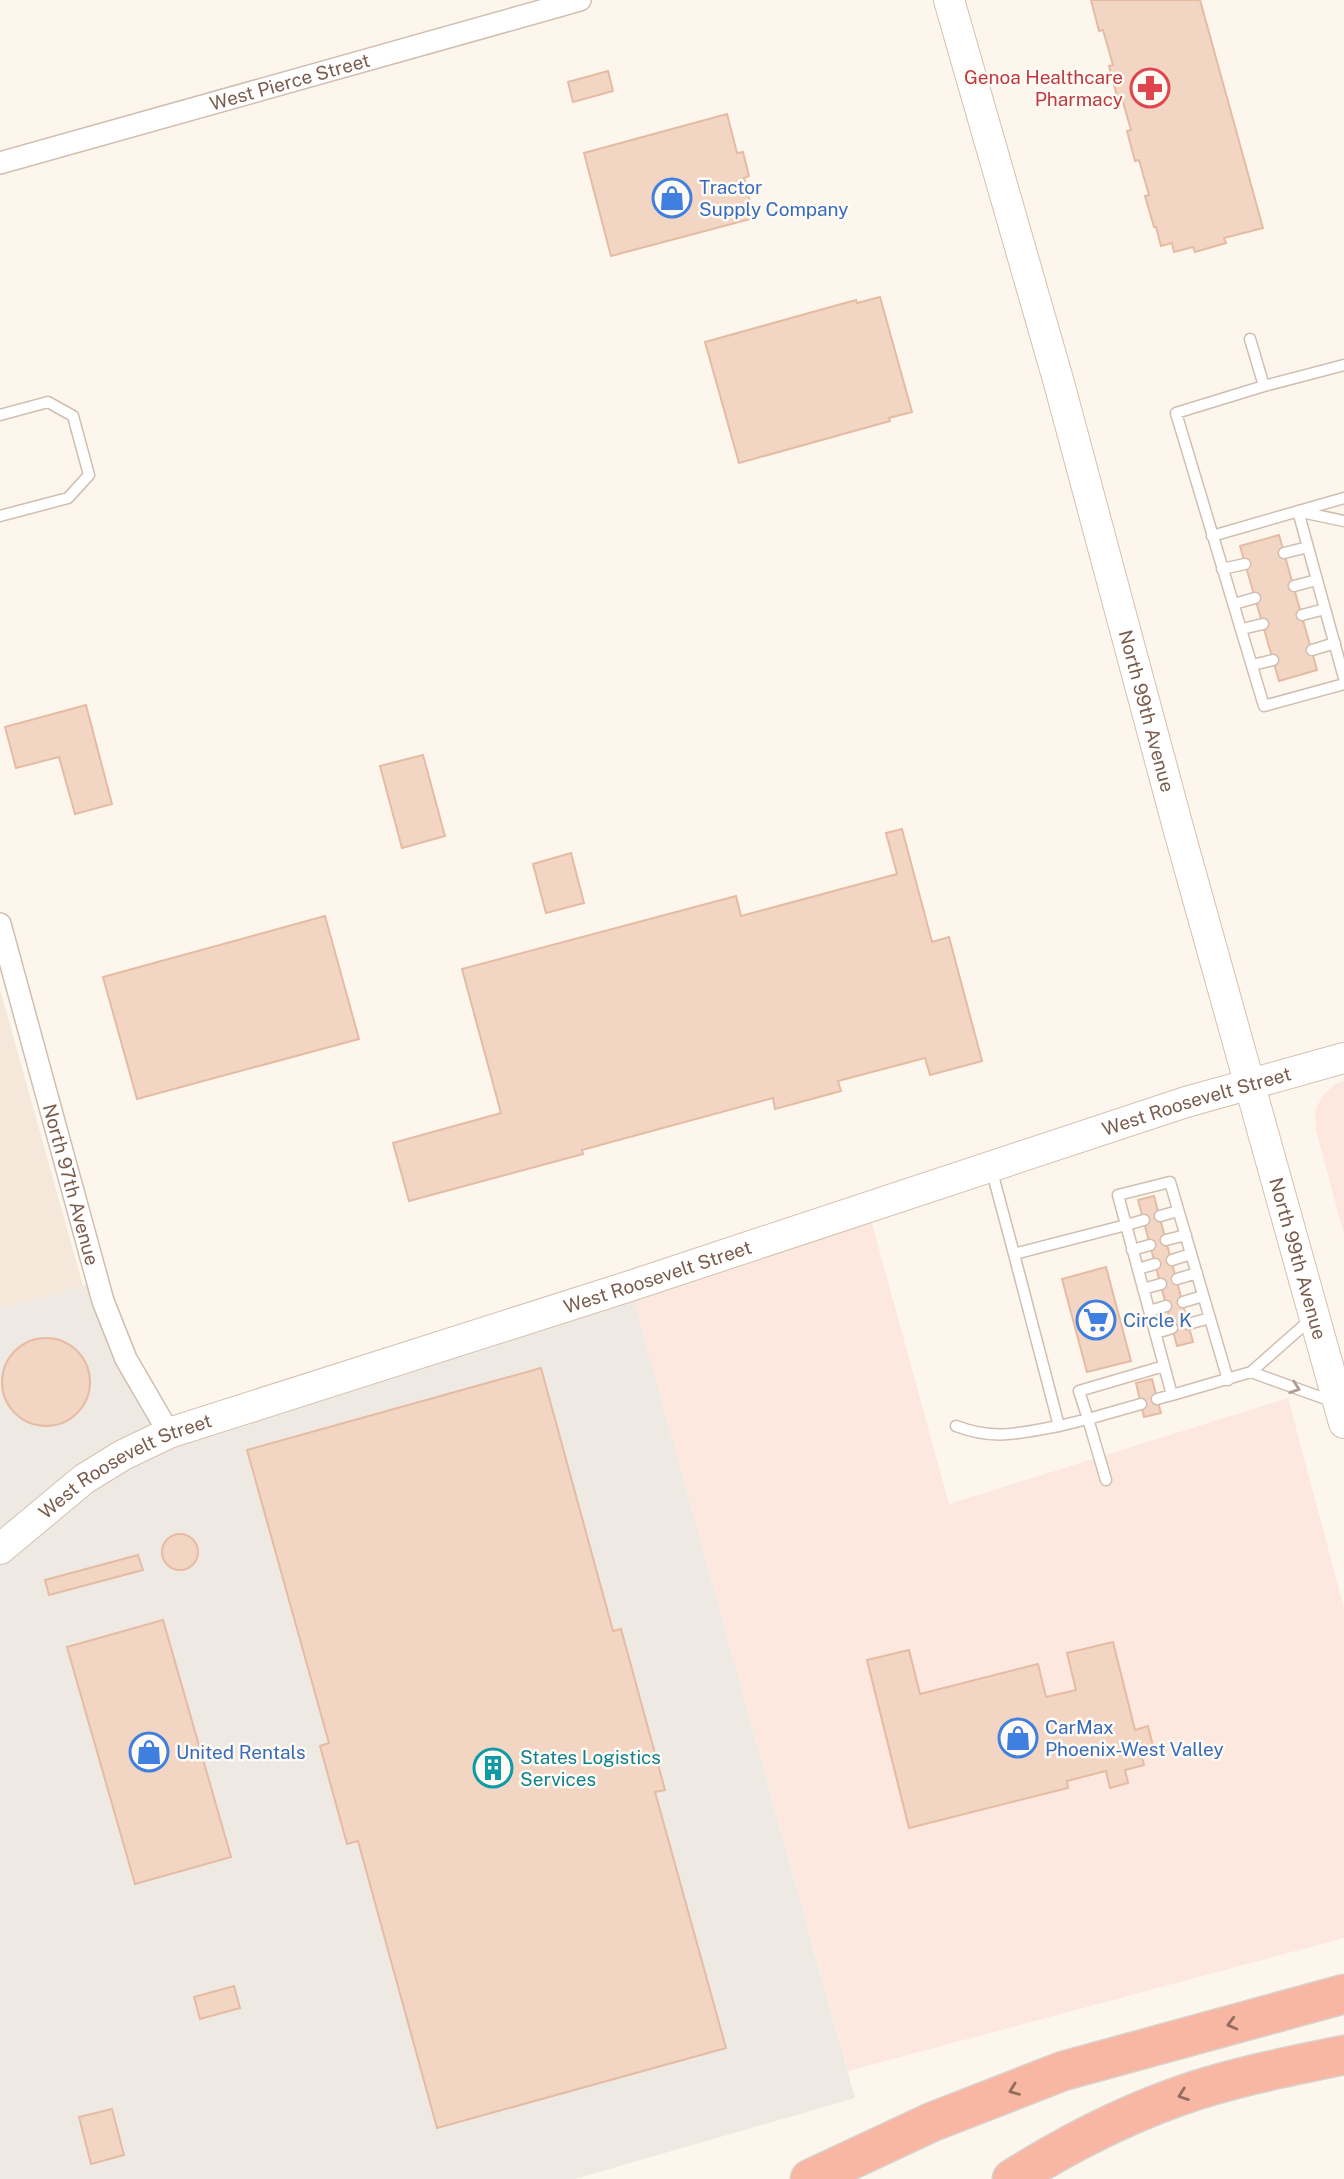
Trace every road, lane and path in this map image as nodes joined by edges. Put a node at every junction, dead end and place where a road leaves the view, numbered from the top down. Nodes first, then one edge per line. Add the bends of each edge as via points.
1 (580, 0) edge
2 (949, 0) edge
3 (530, 7) edge
4 (0, 163) edge
5 (1251, 338) dead end
6 (1344, 365) edge
7 (1264, 386) junction
8 (0, 415) edge
9 (1344, 498) edge
10 (1298, 512) junction
11 (0, 516) edge
12 (1344, 521) edge
13 (1212, 536) junction
14 (1308, 547) junction
15 (1284, 553) dead end
16 (1245, 564) dead end
17 (1222, 569) junction
18 (1317, 580) junction
19 (1294, 586) dead end
20 (1255, 598) dead end
21 (1234, 604) junction
22 (1325, 608) junction
23 (1302, 615) dead end
24 (1263, 624) dead end
25 (1242, 629) junction
26 (1335, 643) junction
27 (1312, 650) dead end
28 (1273, 660) dead end
29 (1252, 665) junction
30 (1344, 678) edge
31 (1344, 684) edge
32 (0, 924) edge
33 (1344, 1058) edge
34 (1250, 1084) junction
35 (990, 1165) junction
36 (1178, 1210) junction
37 (1160, 1216) dead end
38 (1143, 1220) dead end
39 (1126, 1224) junction
40 (1186, 1235) junction
41 (1166, 1240) dead end
42 (1150, 1245) dead end
43 (1132, 1250) junction
44 (1014, 1254) junction
45 (1191, 1254) junction
46 (1172, 1260) dead end
47 (1155, 1264) dead end
48 (1138, 1269) junction
49 (1197, 1273) junction
50 (1177, 1279) dead end
51 (1161, 1284) dead end
52 (1143, 1289) junction
53 (1203, 1296) junction
54 (1182, 1302) dead end
55 (1166, 1306) dead end
56 (1150, 1311) junction
57 (1314, 1316) junction
58 (1210, 1318) junction
59 (1188, 1324) dead end
60 (1172, 1328) dead end
61 (1156, 1333) junction
62 (1164, 1366) junction
63 (1251, 1373) junction
64 (1228, 1380) junction
65 (1172, 1395) junction
66 (1157, 1399) dead end
67 (1141, 1404) dead end
68 (1341, 1413) edge
69 (1088, 1419) junction
70 (956, 1426) dead end
71 (1059, 1426) junction
72 (169, 1433) junction
73 (1106, 1480) dead end
74 (0, 1549) edge
75 (1344, 1994) edge
76 (1344, 2054) edge
77 (810, 2179) edge
78 (1012, 2179) edge

1 - 3 street, West Pierce Street
2 - 34 main road, North 99th Avenue via 1059,383
3 - 4 street, West Pierce Street
5 - 7 lane
6 - 7 lane
7 - 13 lane via 1176,413
8 - 11 lane via 48,402 74,416 89,475 68,498
9 - 10 lane
10 - 12 lane
10 - 13 lane
10 - 14 lane
13 - 17 lane
14 - 15 lane
14 - 18 lane
16 - 17 lane
17 - 21 lane
18 - 19 lane
18 - 22 lane
20 - 21 lane
21 - 25 lane
22 - 23 lane
22 - 26 lane
24 - 25 lane
25 - 29 lane
26 - 27 lane
26 - 30 lane
28 - 29 lane
29 - 31 lane via 1264,706
32 - 72 street, North 97th Avenue via 103,1301 126,1359
33 - 34 main road, West Roosevelt Street
34 - 35 main road, West Roosevelt Street
34 - 57 main road, North 99th Avenue
35 - 44 lane
35 - 72 main road, West Roosevelt Street
36 - 37 lane
36 - 39 lane via 1170,1182 1118,1195
36 - 40 lane
38 - 39 lane
39 - 43 lane
39 - 44 lane
40 - 41 lane
40 - 45 lane
42 - 43 lane
43 - 48 lane
44 - 71 lane
45 - 46 lane
45 - 49 lane
47 - 48 lane
48 - 52 lane
49 - 50 lane
49 - 53 lane
51 - 52 lane
52 - 56 lane
53 - 54 lane
53 - 58 lane
55 - 56 lane
56 - 61 lane
57 - 63 lane
57 - 68 main road, North 99th Avenue
58 - 59 lane
58 - 64 lane
60 - 61 lane
61 - 62 lane
62 - 65 lane
62 - 69 lane via 1079,1391
63 - 64 lane
63 -> 68 lane
64 - 65 lane
65 - 66 lane
67 - 69 lane
69 - 71 lane
69 - 73 lane
70 - 71 lane via 1003,1436
72 - 74 main road, West Roosevelt Street via 84,1479
75 -> 77 highway via 1063,2071 932,2122
76 -> 78 highway via 1165,2102

